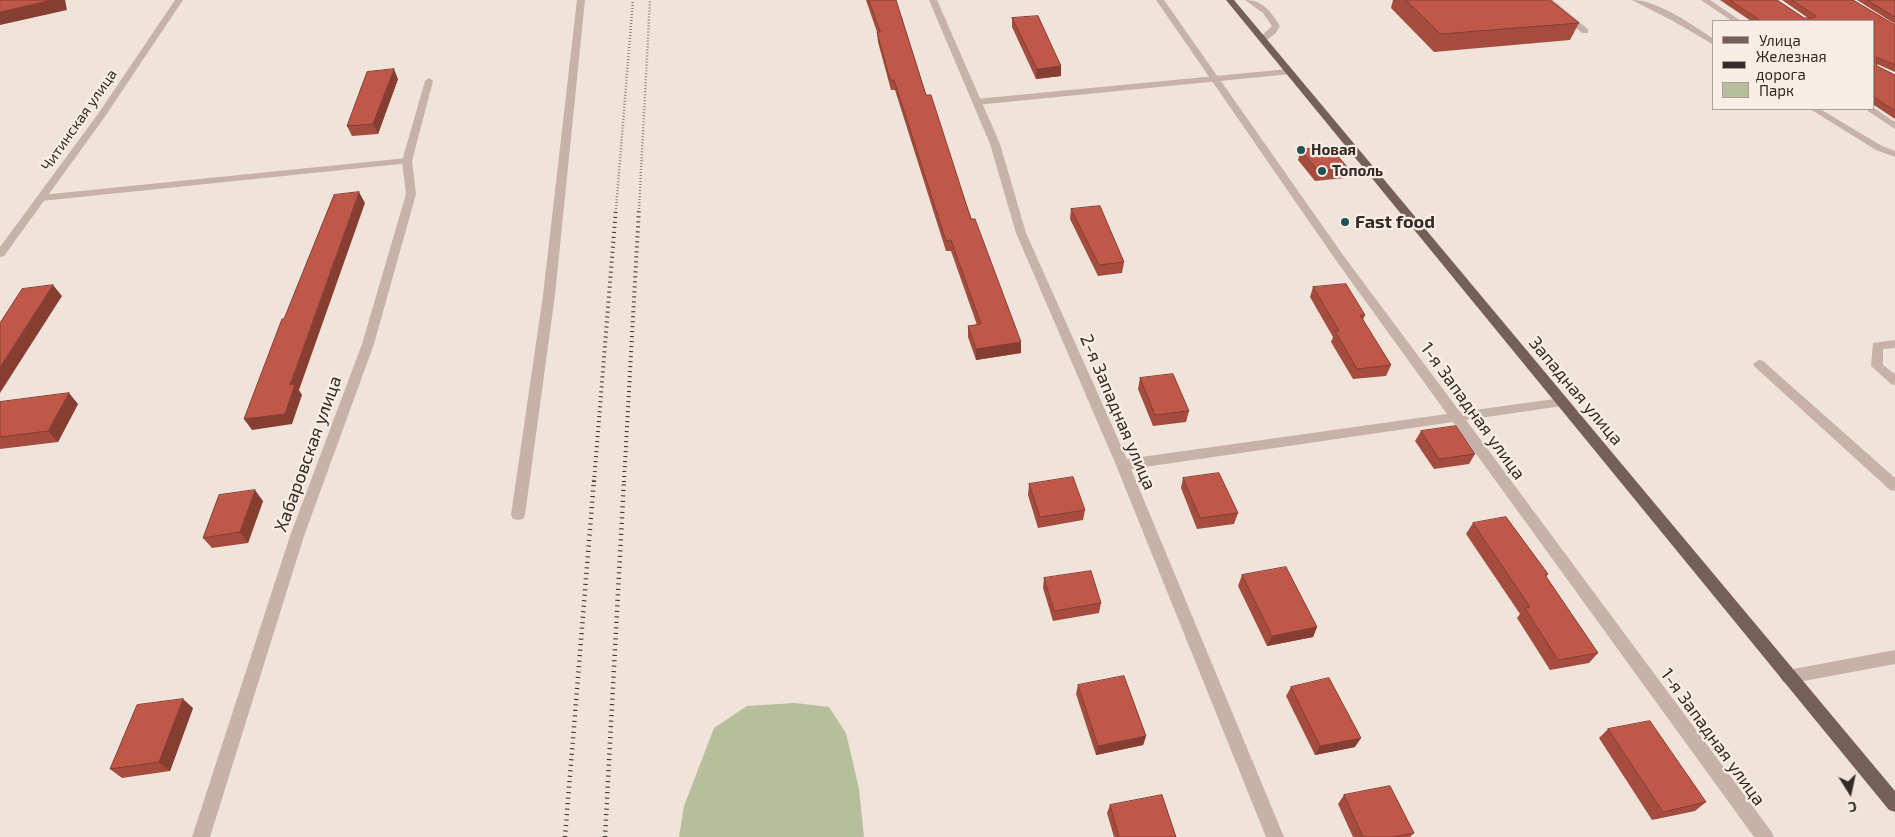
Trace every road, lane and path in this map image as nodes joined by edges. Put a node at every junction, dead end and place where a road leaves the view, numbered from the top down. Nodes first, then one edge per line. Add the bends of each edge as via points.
1 (180, 0) edge
2 (580, 0) edge
3 (933, 0) edge
4 (1160, 0) edge
5 (1230, 0) edge
6 (1249, 0) edge
7 (1548, 0) edge
8 (1636, 0) edge
9 (1706, 0) edge
10 (1736, 20) edge
11 (1585, 31) dead end
12 (1262, 39) junction
13 (1712, 42) edge
14 (1288, 72) junction
15 (1216, 79) junction
16 (430, 80) dead end
17 (976, 102) junction
18 (1816, 110) edge
19 (1871, 110) edge
20 (1895, 126) edge
21 (1895, 154) edge
22 (407, 162) junction
23 (41, 198) junction
24 (0, 254) edge
25 (1895, 344) edge
26 (1759, 364) dead end
27 (1895, 381) edge
28 (1562, 402) junction
29 (1456, 418) junction
30 (1123, 465) junction
31 (1895, 486) edge
32 (518, 515) dead end
33 (1895, 657) edge
34 (1788, 677) junction
35 (1895, 804) edge
36 (201, 837) edge
37 (1275, 837) edge
38 (1765, 837) edge

1 - 23 street, Читинская улица
2 - 32 street via 549,295
3 - 17 street, 2-я Западная улица
4 - 15 street, 1-я Западная улица
5 - 12 main road, Западная улица
6 - 12 street via 1266,11 1276,26
7 - 11 street
8 - 13 street via 1676,19
9 - 10 street
12 - 14 main road, Западная улица
14 - 15 street
14 - 28 main road, Западная улица
15 - 17 street
15 - 29 street, 1-я Западная улица
16 - 22 street, Хабаровская улица
17 - 30 street, 2-я Западная улица via 994,144 1022,234
18 - 21 street via 1879,148
19 - 20 street
22 - 23 street
22 - 36 street, Хабаровская улица via 411,194 368,344 297,536
23 - 24 street, Читинская улица
25 - 27 street via 1877,346 1877,366
26 - 31 street
28 - 29 street
28 - 34 main road, Западная улица
29 - 30 street
29 - 38 street, 1-я Западная улица
30 - 37 street, 2-я Западная улица
33 - 34 street
34 - 35 main road, Западная улица

